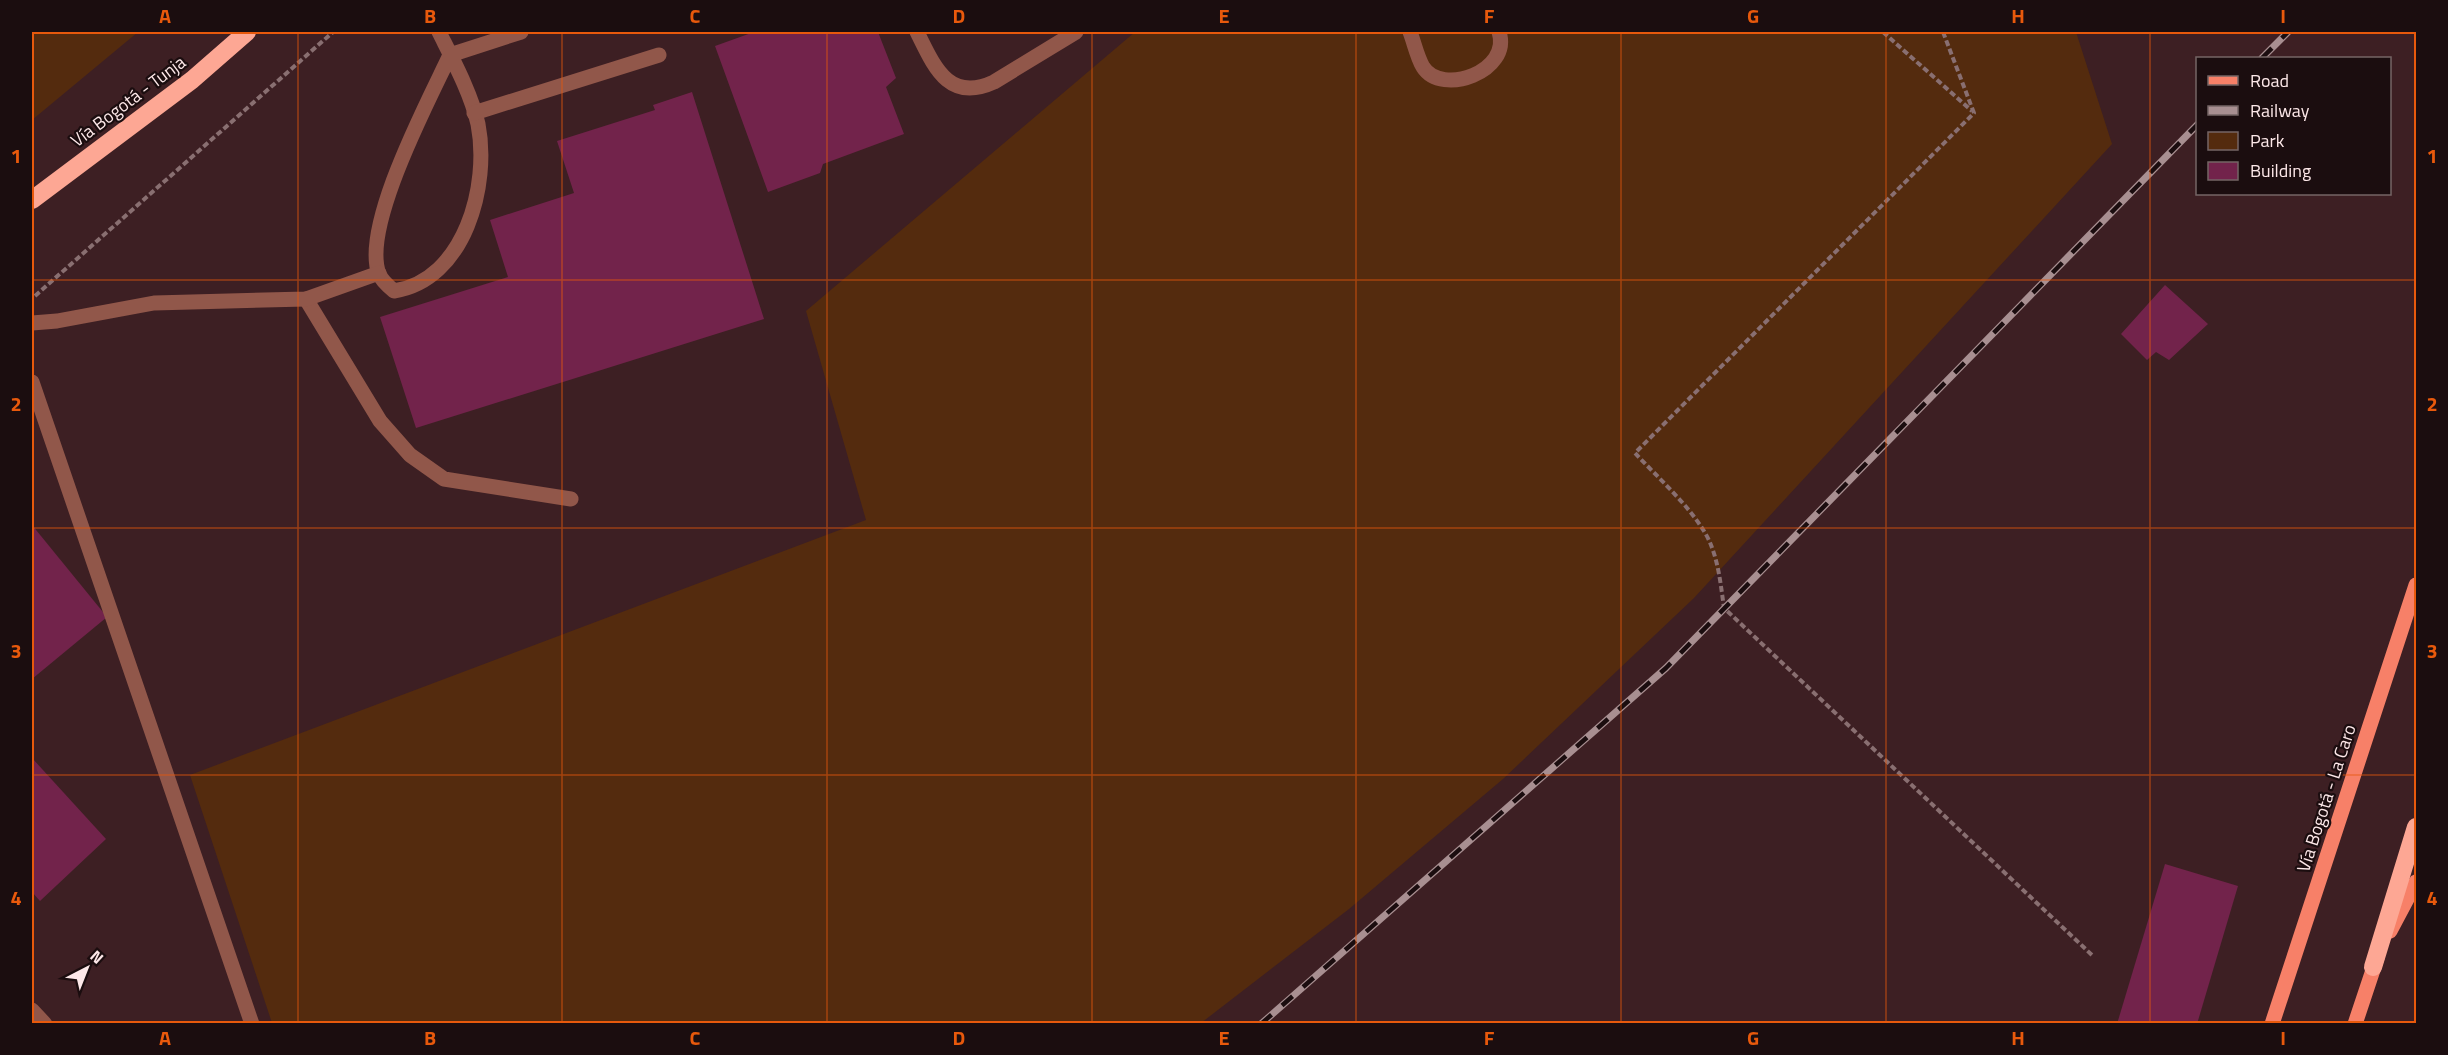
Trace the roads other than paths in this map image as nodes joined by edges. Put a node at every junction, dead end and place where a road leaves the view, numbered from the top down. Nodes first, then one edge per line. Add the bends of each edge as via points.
1 (247, 32) edge
2 (439, 32) edge
3 (520, 32) edge
4 (917, 32) edge
5 (1076, 32) edge
6 (1410, 32) edge
7 (1499, 32) edge
8 (450, 55) junction
9 (659, 55) dead end
10 (474, 113) junction
11 (32, 200) edge
12 (379, 273) junction
13 (306, 299) junction
14 (32, 322) edge
15 (32, 382) edge
16 (571, 500) dead end
17 (2416, 585) edge
18 (2416, 827) edge
19 (2416, 882) edge
20 (2373, 967) junction
21 (32, 1010) edge
22 (45, 1023) edge
23 (252, 1023) edge
24 (2272, 1023) edge
25 (2355, 1023) edge

1 - 11 highway, Vía Bogotá - Tunja via 192,80
2 - 8 lane
3 - 8 lane
4 - 5 lane via 937,70 947,81 964,88 981,88 994,82
6 - 7 lane via 1424,68 1450,80 1491,64 1499,54
8 - 10 lane
8 - 12 lane via 388,194 377,244
9 - 10 lane
10 - 12 lane via 481,161 463,237 445,262 408,289 394,291
12 - 13 lane
13 - 14 lane via 154,303
13 - 16 lane via 380,421 410,454 444,479
15 - 23 lane
17 - 24 main road, Vía Bogotá - La Caro
18 - 20 highway
19 - 20 main road
20 - 25 main road
21 - 22 lane

